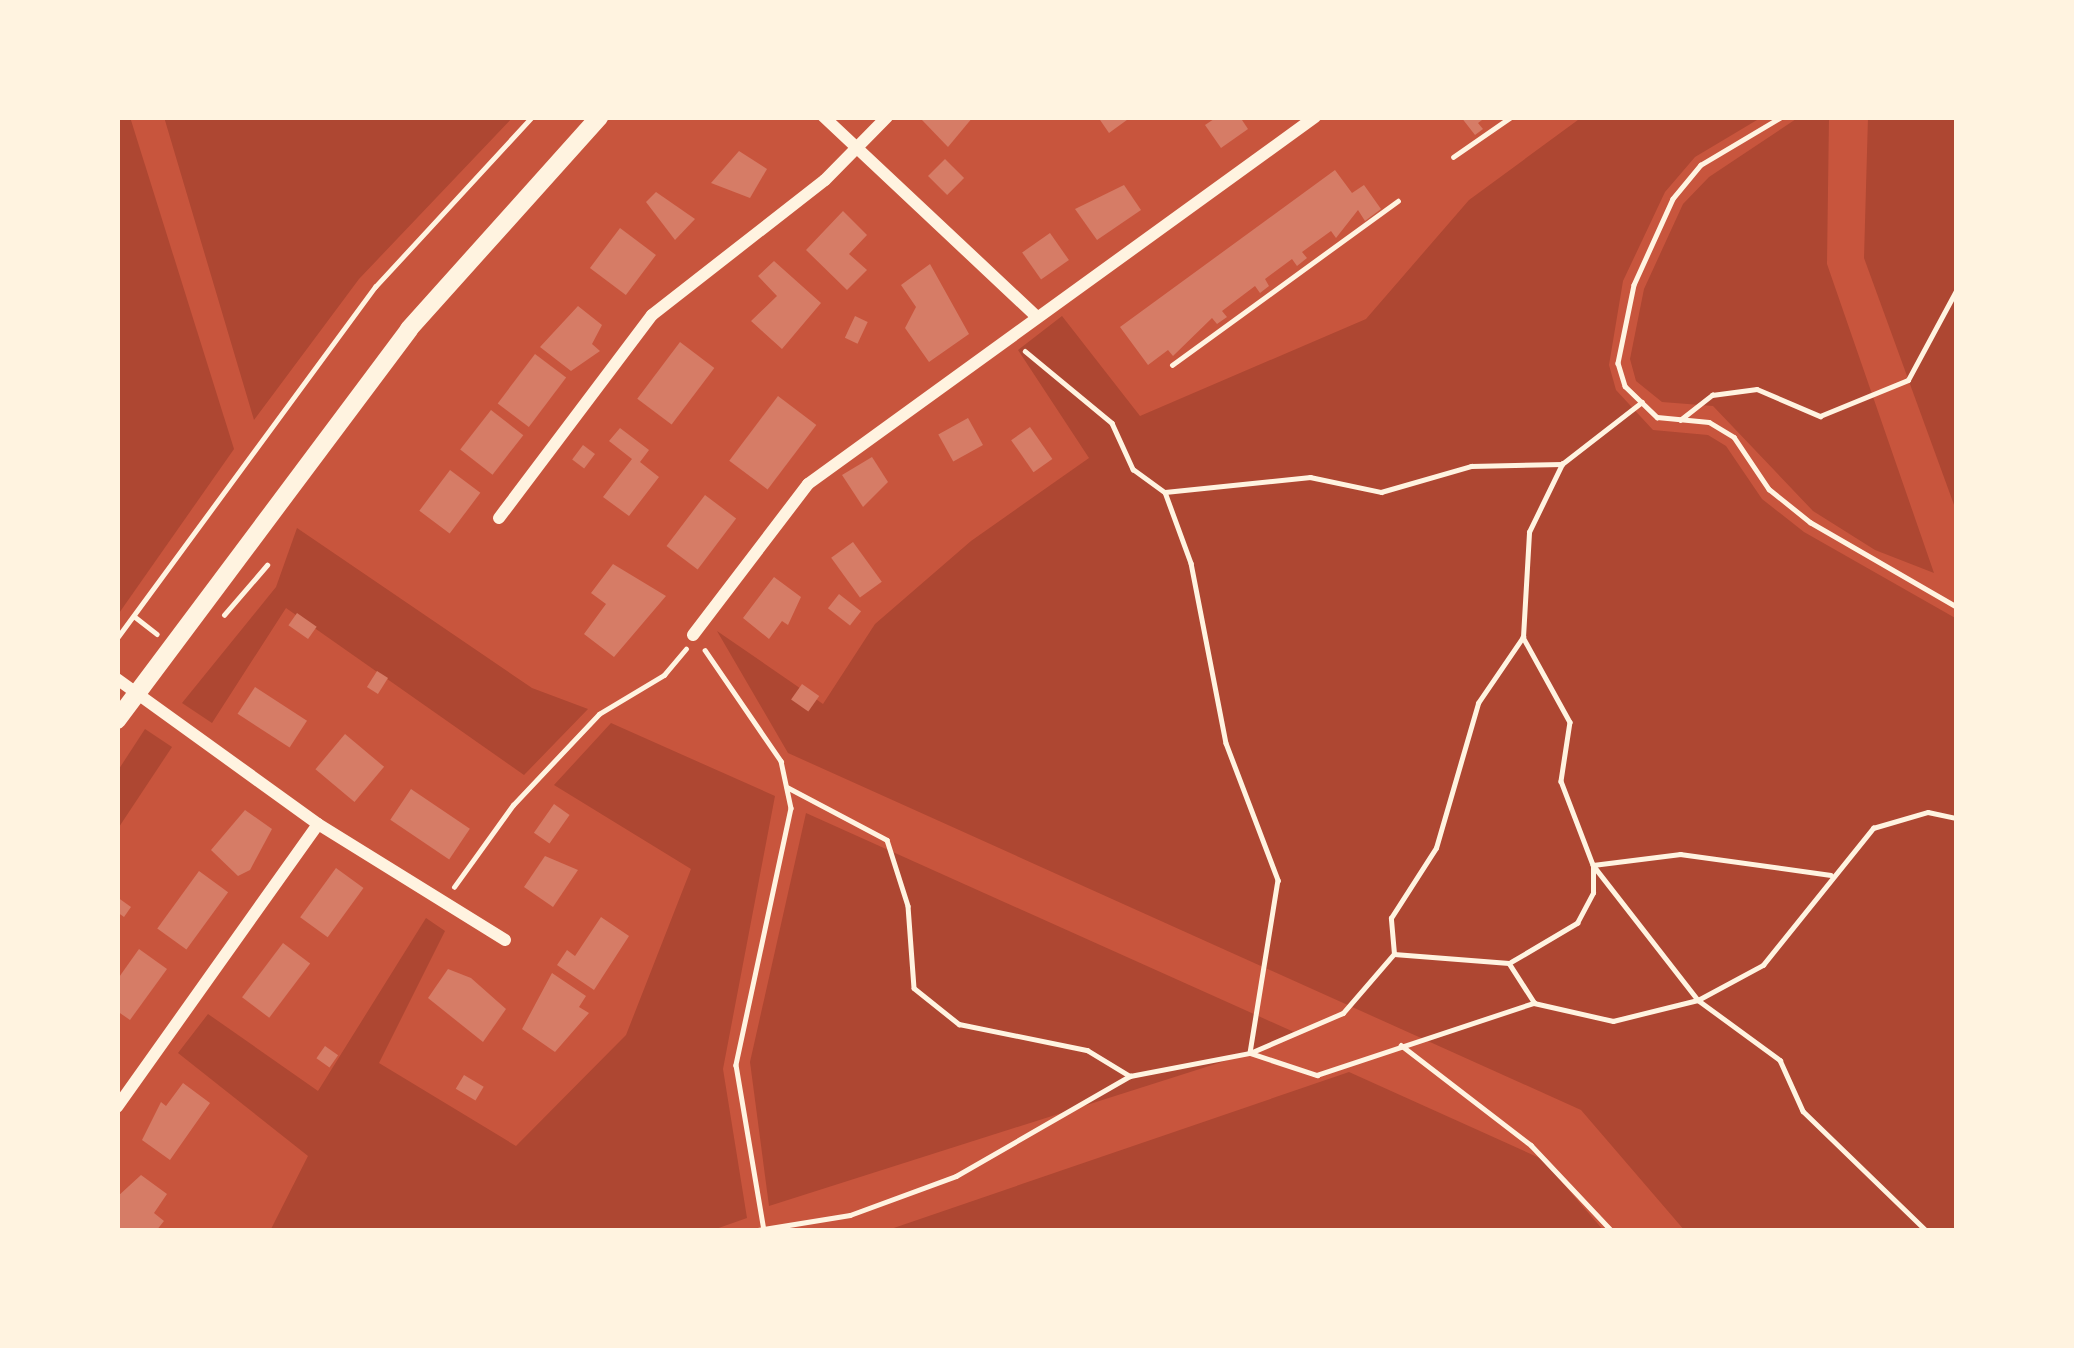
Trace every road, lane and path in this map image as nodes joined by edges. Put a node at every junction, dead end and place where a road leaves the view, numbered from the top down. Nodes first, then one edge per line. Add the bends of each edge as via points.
1 (532, 117) edge
2 (599, 117) edge
3 (824, 117) edge
4 (887, 117) edge
5 (1315, 117) edge
6 (1511, 117) edge
7 (1782, 117) edge
8 (856, 147) junction
9 (1453, 158) dead end
10 (1398, 201) dead end
11 (1957, 289) edge
12 (1036, 317) junction
13 (1013, 334) junction
14 (1172, 364) dead end
15 (1642, 402) junction
16 (1680, 420) junction
17 (1562, 464) junction
18 (1165, 492) junction
19 (499, 518) dead end
20 (1957, 607) edge
21 (693, 635) junction
22 (1523, 637) junction
23 (117, 638) edge
24 (117, 679) edge
25 (136, 694) junction
26 (117, 720) edge
27 (787, 787) junction
28 (1957, 818) edge
29 (318, 824) junction
30 (1593, 865) junction
31 (1831, 875) junction
32 (444, 901) junction
33 (505, 940) dead end
34 (1394, 954) junction
35 (1510, 963) junction
36 (1698, 1000) junction
37 (1534, 1003) junction
38 (1400, 1044) junction
39 (1250, 1053) junction
40 (1130, 1076) junction
41 (117, 1107) edge
42 (764, 1229) edge
43 (752, 1231) edge
44 (1612, 1231) edge
45 (1928, 1231) edge

1 - 23 path via 376,287
2 - 25 main road via 410,329
3 - 8 street
4 - 8 street
5 - 12 street
6 - 9 path
7 - 15 path via 1701,165 1673,199 1634,285 1621,348 1625,386
8 - 12 street
8 - 19 street via 652,315
10 - 14 path
11 - 16 path via 1908,380 1820,416 1757,389 1712,395
12 - 13 street
13 - 18 path via 1028,356 1100,409 1133,469
13 - 21 street via 808,484
15 - 16 path via 1657,417
15 - 17 path
16 - 20 path via 1709,422 1734,437 1769,489 1810,522
17 - 18 path via 1471,466 1381,492 1310,477
17 - 22 path via 1529,532
18 - 39 path via 1191,563 1226,743 1278,880
21 - 27 path via 781,761
21 - 32 path via 664,675 599,714 513,805
22 - 30 path via 1570,722 1562,781
22 - 34 path via 1478,703 1436,848 1391,918
24 - 25 street
25 - 26 main road
25 - 29 street
27 - 40 path via 887,840 908,906 914,988 959,1024 1087,1050
27 - 42 path via 791,808 736,1065
28 - 31 path via 1928,812 1873,828
29 - 32 street
29 - 41 street
30 - 31 path via 1680,854
30 - 35 path via 1593,892 1577,923
30 - 36 path
31 - 36 path via 1763,965
32 - 33 street
34 - 35 path
34 - 39 path via 1343,1013
35 - 37 path
36 - 37 path via 1613,1021
36 - 45 path via 1780,1060 1803,1111
37 - 38 path
38 - 39 path via 1317,1075
38 - 44 path via 1531,1145
39 - 40 path
40 - 42 path via 956,1176 850,1215
42 - 43 path

